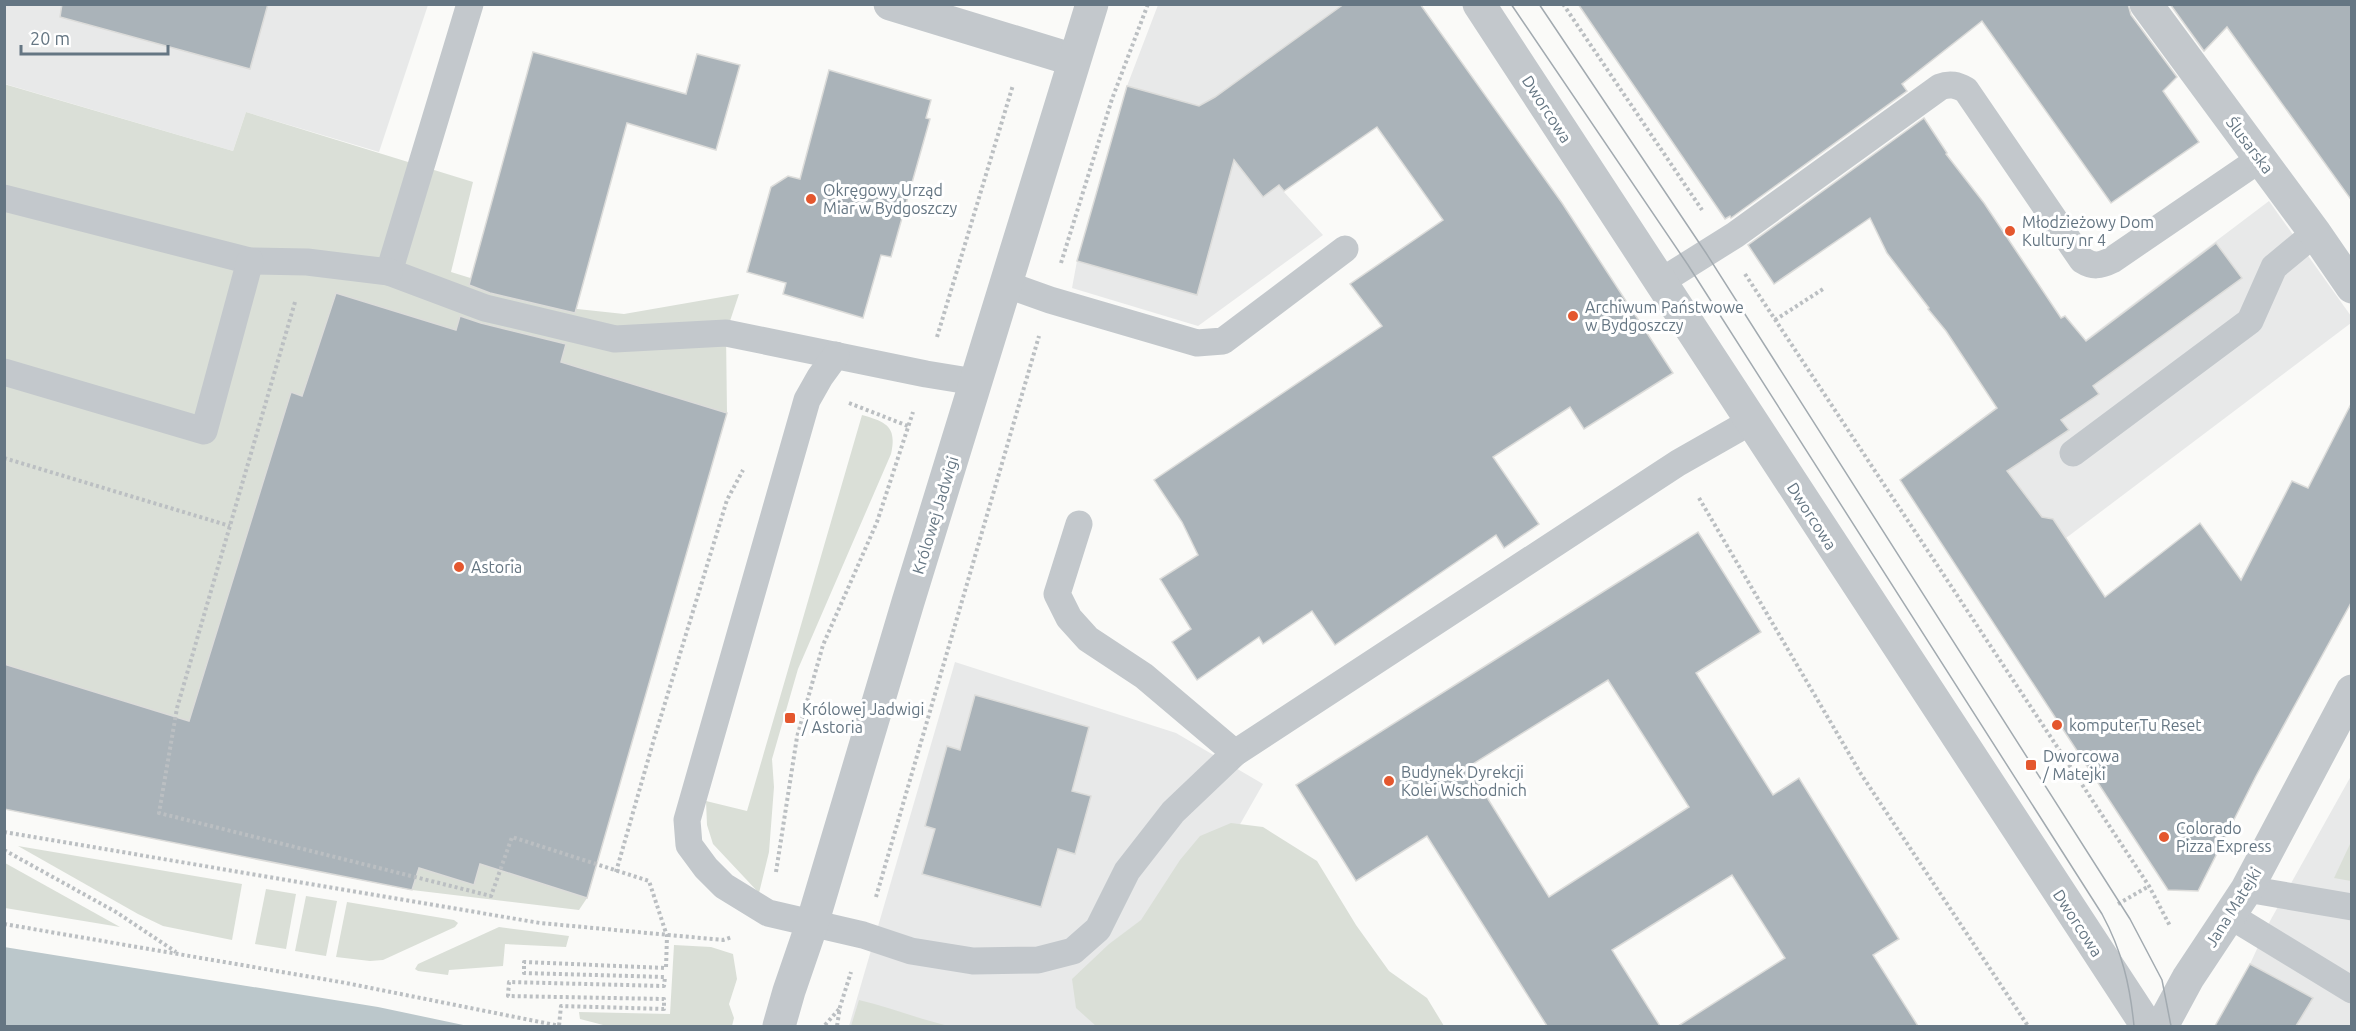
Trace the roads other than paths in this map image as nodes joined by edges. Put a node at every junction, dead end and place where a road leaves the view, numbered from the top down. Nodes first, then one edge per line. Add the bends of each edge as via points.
1 (470, 4) edge
2 (1092, 4) edge
3 (1479, 4) edge
4 (2146, 4) edge
5 (910, 8) edge
6 (1074, 60) junction
7 (2260, 159) junction
8 (4, 198) edge
9 (2315, 233) junction
10 (1346, 249) dead end
11 (250, 261) junction
12 (389, 272) junction
13 (1660, 282) junction
14 (1005, 284) junction
15 (2352, 287) edge
16 (836, 355) junction
17 (4, 372) edge
18 (975, 382) junction
19 (1750, 422) junction
20 (2073, 453) dead end
21 (1079, 524) dead end
22 (2352, 691) edge
23 (1235, 753) junction
24 (2238, 902) junction
25 (2352, 907) edge
26 (812, 924) junction
27 (2352, 990) edge
28 (779, 1026) edge
29 (2147, 1026) edge
30 (2162, 1026) edge

1 - 12 lane
2 - 6 street, Królowej Jadwigi
3 - 13 street, Dworcowa
4 - 7 street, Ślusarska
5 - 6 street
6 - 14 street, Królowej Jadwigi
7 - 9 street, Ślusarska
7 - 13 lane via 2112,260 2100,266 2088,264 1966,90 1947,84 1724,242
8 - 11 lane
9 - 15 street, Ślusarska
9 - 20 lane via 2274,267 2250,321
10 - 14 lane via 1223,341 1197,343
11 - 12 lane via 307,262
11 - 17 lane via 204,431
12 - 16 lane via 485,308 615,339 726,333
13 - 19 street, Dworcowa
14 - 18 street, Królowej Jadwigi
16 - 18 lane
16 - 26 lane via 807,400 687,819 689,845 724,886 768,913
18 - 26 street, Królowej Jadwigi
19 - 23 lane via 1678,463
19 - 29 street, Dworcowa
21 - 23 lane via 1057,594 1069,618 1088,639 1144,676
22 - 24 street, Jana Matejki
23 - 26 lane via 1173,812 1127,871 1098,929 1073,951 1038,960 973,961 911,951
24 - 25 lane
24 - 27 lane
24 - 30 street, Jana Matejki
26 - 28 street, Królowej Jadwigi

